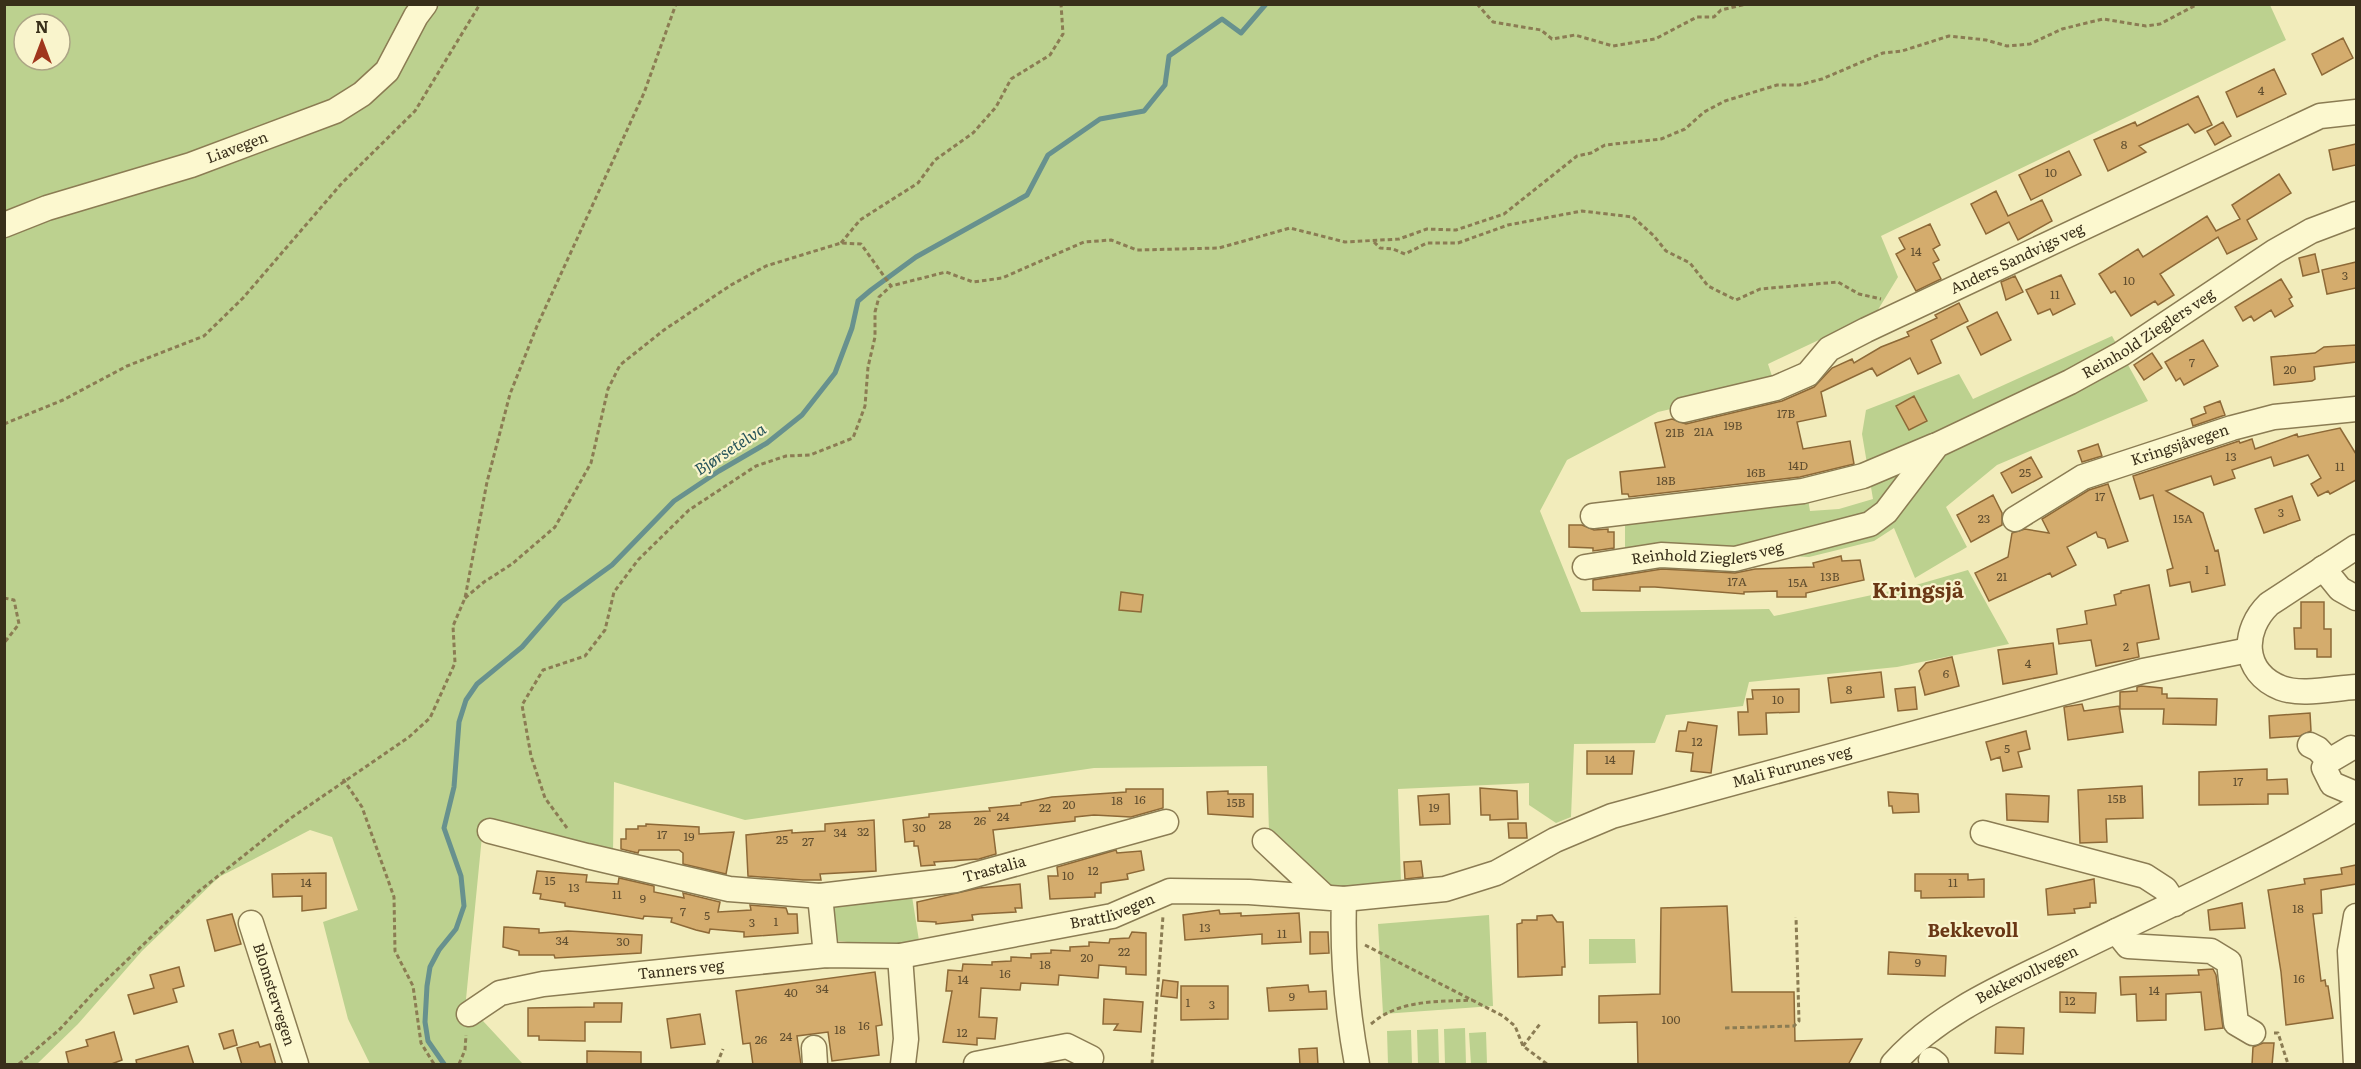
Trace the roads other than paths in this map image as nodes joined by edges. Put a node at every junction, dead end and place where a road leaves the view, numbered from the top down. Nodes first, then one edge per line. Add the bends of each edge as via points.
1 (425, 4) edge
2 (2356, 112) edge
3 (2356, 214) edge
4 (4, 225) edge
5 (2356, 409) edge
6 (1683, 410) dead end
7 (1937, 446) junction
8 (1593, 516) dead end
9 (2015, 519) dead end
10 (2356, 548) edge
11 (1585, 567) dead end
12 (2323, 568) junction
13 (2356, 598) edge
14 (2249, 650) junction
15 (2356, 687) edge
16 (2310, 745) dead end
17 (2351, 748) dead end
18 (2329, 761) junction
19 (2356, 798) edge
20 (2356, 808) edge
21 (1166, 822) dead end
22 (490, 831) dead end
23 (1983, 833) dead end
24 (1264, 841) dead end
25 (820, 896) junction
26 (1334, 898) junction
27 (2175, 904) junction
28 (2356, 916) edge
29 (251, 923) dead end
30 (2116, 931) junction
31 (826, 956) junction
32 (900, 956) junction
33 (468, 1014) road end
34 (2253, 1033) road end
35 (1091, 1058) dead end
36 (296, 1065) edge
37 (903, 1065) edge
38 (976, 1065) edge
39 (1357, 1065) edge
40 (1893, 1065) edge
41 (2355, 1065) edge

1 - 4 street, Liavegen via 387,71 335,111 190,165
2 - 6 street, Anders Sandvigs veg via 2320,116 1904,302 1829,349 1808,374 1776,388
3 - 7 street, Reinhold Zieglers veg via 2311,231 2274,252 2121,354
5 - 9 street, Kringsjåvegen via 2274,417 2232,428 2083,477
7 - 8 street, Reinhold Zieglers veg via 1863,476 1803,491
7 - 11 street, Reinhold Zieglers veg via 1886,512 1870,525 1735,559 1661,555
10 - 12 street
12 - 13 street via 2340,589
12 - 14 street via 2259,614 2249,636
14 - 15 street via 2252,661 2267,679 2281,688
14 - 26 street, Mali Furunes veg via 2143,671 1612,816 1555,840 1497,873 1445,888
16 - 18 street
17 - 18 street
18 - 19 street via 2324,768 2328,780
20 - 27 street, Bekkevollvegen via 2304,839
21 - 25 street, Trastalia via 956,880
22 - 25 street, Trastalia via 729,889
23 - 27 street via 2145,876 2165,888
24 - 26 street
25 - 31 street
26 - 32 street, Brattlivegen via 1170,891 1112,916
26 - 39 street via 1342,932
27 - 30 street, Bekkevollvegen
28 - 41 street via 2350,951
29 - 36 street, Blomstervegen
30 - 34 street via 2128,946 2211,951 2229,962 2236,1023
30 - 40 street, Bekkevollvegen via 1950,1016 1916,1041
31 - 32 street, Tanners veg
31 - 33 street, Tanners veg via 543,984 500,993
32 - 37 street via 906,1039
35 - 38 street via 1067,1046

